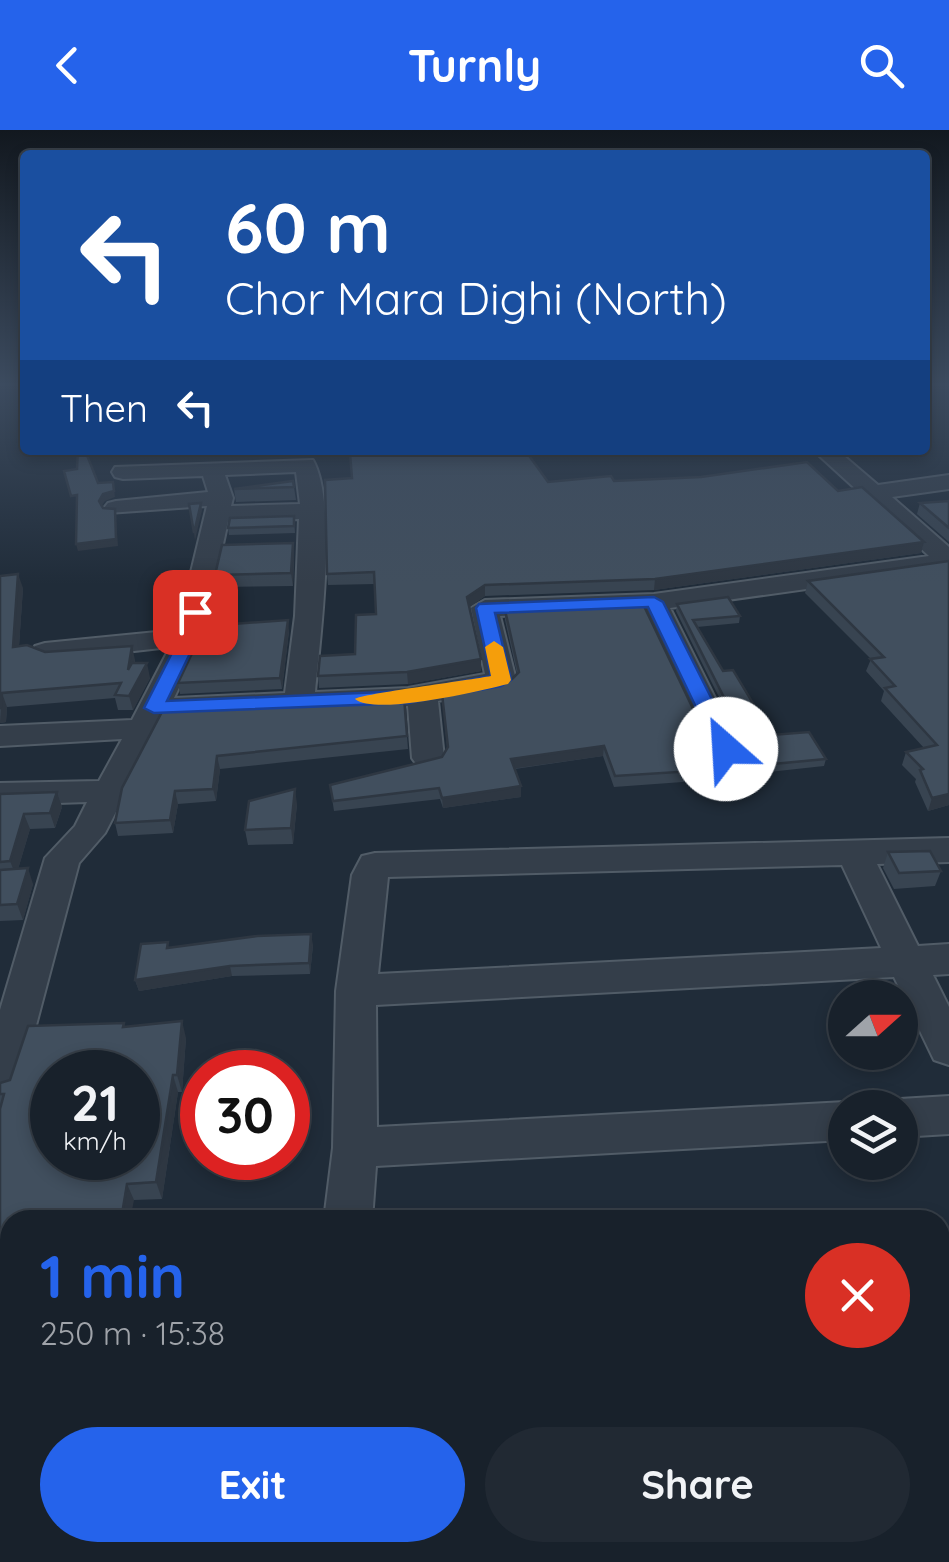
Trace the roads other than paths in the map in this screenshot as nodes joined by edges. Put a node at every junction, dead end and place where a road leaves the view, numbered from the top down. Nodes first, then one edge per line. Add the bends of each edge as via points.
1 (830, 455) edge
2 (212, 469) junction
3 (123, 472) dead end
4 (949, 482) edge
5 (872, 492) junction
6 (220, 506) junction
7 (116, 508) edge
8 (310, 511) junction
9 (949, 560) edge
10 (654, 602) junction
11 (189, 637) junction
12 (45, 652) edge
13 (422, 694) junction
14 (299, 702) junction
15 (146, 718) junction
16 (0, 736) edge
17 (428, 758) edge
18 (734, 768) dead end
19 (108, 791) junction
20 (0, 794) edge
21 (949, 850) edge
22 (854, 852) junction
23 (949, 960) edge
24 (905, 961) junction
25 (356, 991) junction
26 (949, 1048) edge
27 (0, 1082) edge
28 (949, 1115) edge
29 (918, 1117) edge
30 (828, 1121) edge
31 (355, 1148) junction
32 (349, 1210) edge

1 - 5 street
2 - 3 street
2 - 6 street
2 - 8 street via 305,465
4 - 5 street
5 - 9 street
6 - 7 street
6 - 8 street
6 - 11 street via 220,547
8 - 14 street via 299,545 310,616
9 - 10 street
10 - 13 street via 488,596 501,680
10 - 18 street
11 - 12 street
11 - 15 street
13 - 14 street
13 - 17 street
14 - 15 street
15 - 16 street
15 - 19 street
19 - 20 street
19 - 27 street via 88,833 63,858
21 - 22 street
22 - 24 street
22 - 25 street via 376,865
23 - 24 street
24 - 25 street
24 - 26 street
25 - 31 street
28 - 29 street
30 - 31 street
31 - 32 street

